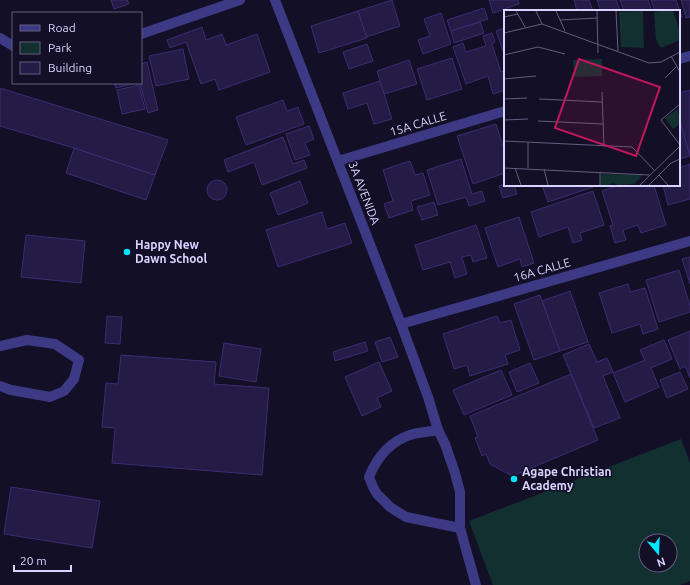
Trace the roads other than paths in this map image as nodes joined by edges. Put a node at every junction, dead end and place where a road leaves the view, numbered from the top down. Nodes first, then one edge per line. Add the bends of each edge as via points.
1 (240, 0) edge
2 (275, 0) edge
3 (142, 34) edge
4 (0, 38) edge
5 (12, 45) edge
6 (690, 56) edge
7 (680, 59) edge
8 (504, 111) edge
9 (338, 161) junction
10 (690, 240) edge
11 (401, 324) junction
12 (0, 346) edge
13 (0, 386) edge
14 (438, 430) junction
15 (460, 528) junction
16 (476, 585) edge

1 - 3 street
2 - 9 street, 3A AVENIDA
4 - 5 street
6 - 7 street
8 - 9 street, 15A CALLE
9 - 11 street, 3A AVENIDA
10 - 11 street, 16A CALLE
11 - 14 street, 3A AVENIDA
12 - 13 street via 27,340 55,344 79,360 74,379 64,391 50,397
14 - 15 street, 3A AVENIDA via 460,492
14 - 15 street via 410,435 389,446 375,463 369,477 377,494 390,507 406,517
15 - 16 street, 3A AVENIDA

